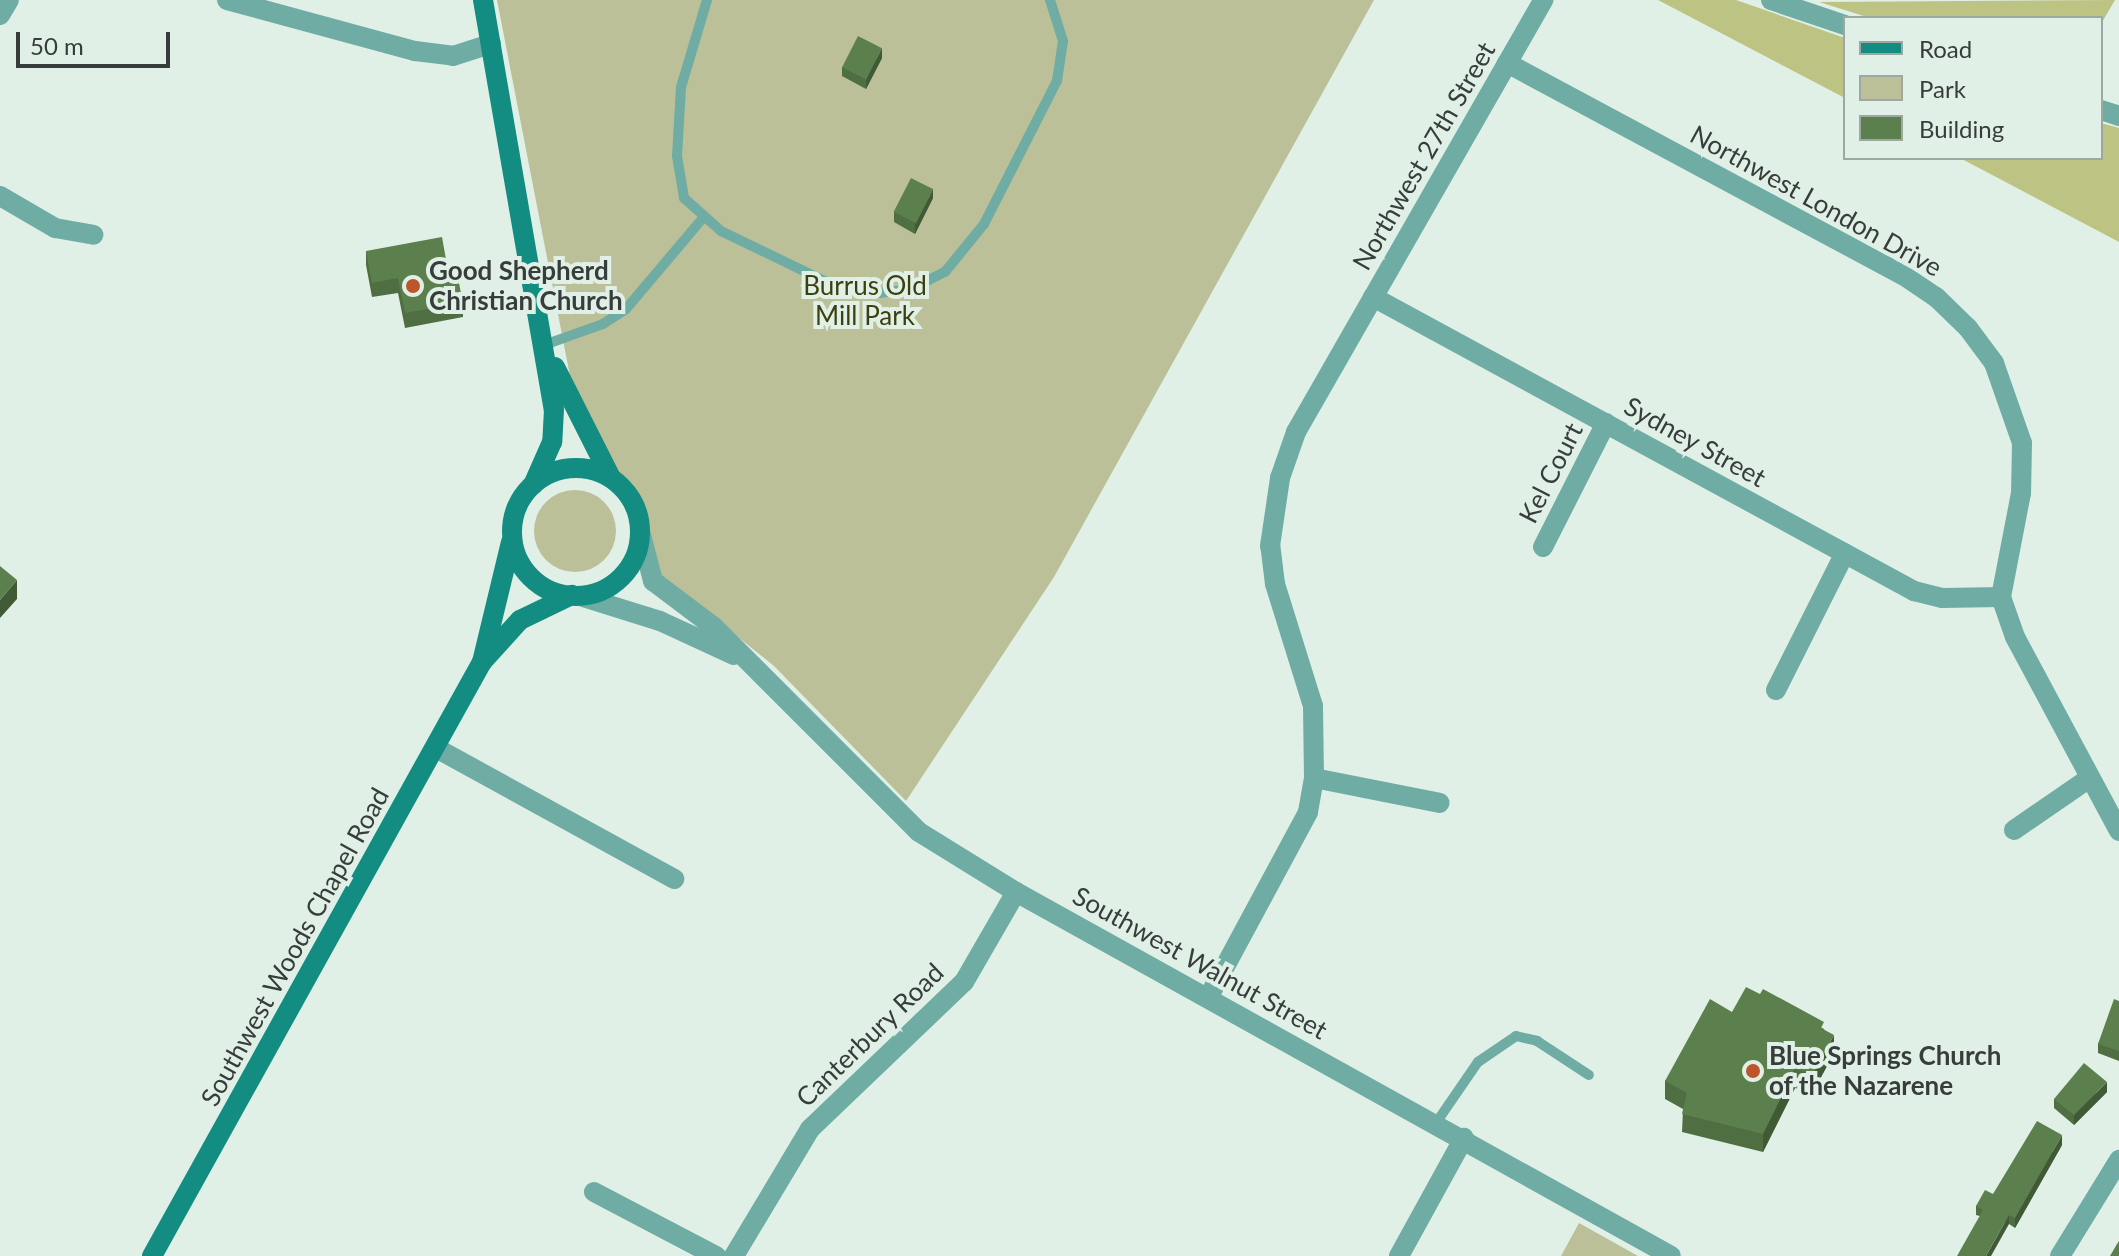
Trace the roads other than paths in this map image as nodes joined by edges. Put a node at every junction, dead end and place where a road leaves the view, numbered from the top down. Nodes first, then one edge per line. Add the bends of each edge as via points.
1 (9, 0) edge
2 (227, 0) edge
3 (483, 0) edge
4 (707, 0) edge
5 (1050, 0) edge
6 (1543, 0) edge
7 (1771, 0) edge
8 (0, 15) edge
9 (1843, 24) edge
10 (491, 44) junction
11 (1507, 63) junction
12 (0, 196) edge
13 (702, 219) junction
14 (93, 235) dead end
15 (1373, 297) junction
16 (544, 345) junction
17 (1606, 423) junction
18 (611, 478) junction
19 (533, 485) junction
20 (513, 521) junction
21 (640, 531) junction
22 (1543, 547) dead end
23 (1845, 553) junction
24 (577, 596) junction
25 (2001, 597) junction
26 (744, 661) junction
27 (482, 662) junction
28 (1776, 690) dead end
29 (436, 748) junction
30 (1314, 778) junction
31 (2088, 779) junction
32 (1440, 803) dead end
33 (2014, 830) dead end
34 (2119, 831) edge
35 (674, 879) dead end
36 (1016, 892) junction
37 (1208, 998) junction
38 (1589, 1075) dead end
39 (1436, 1123) junction
40 (1464, 1138) junction
41 (2119, 1160) edge
42 (594, 1192) dead end
43 (152, 1256) edge
44 (716, 1256) edge
45 (734, 1256) edge
46 (1399, 1256) edge
47 (1671, 1256) edge
48 (2060, 1256) edge

1 - 8 street
2 - 10 street via 415,51 453,56
3 - 10 main road
4 - 13 lane via 681,87 677,156 684,198
5 - 13 lane via 1063,41 1057,81 984,224 945,272 911,289 854,292
6 - 11 street, Northwest 27th Street
7 - 9 street
10 - 16 main road
11 - 15 street, Northwest 27th Street
11 - 25 street, Northwest London Drive via 1903,275 1968,328 1994,363 2022,443 2021,493
12 - 14 street via 55,228
13 - 16 lane via 626,309 603,324
15 - 17 street, Sydney Street
15 - 30 street, Northwest 27th Street via 1296,432 1280,478 1270,546 1275,584 1313,706
16 - 18 main road
16 - 19 main road via 554,409 552,442
17 - 22 street, Kel Court
17 - 23 street, Sydney Street
18 - 19 main road via 570,468
18 - 21 main road via 637,510
19 - 20 main road
20 - 24 main road via 513,543 534,579
20 - 27 main road, Southwest Woods Chapel Road via 509,569
21 - 24 main road via 628,570 613,584
21 - 26 street, Southwest Walnut Street via 653,581 714,627
23 - 25 street, Sydney Street via 1914,591 1942,598
23 - 28 street
24 - 26 street, Southwest Walnut Street via 660,621
24 - 27 main road, Southwest Woods Chapel Road via 520,620
25 - 31 street via 2015,637
26 - 36 street, Southwest Walnut Street via 919,832
27 - 29 main road, Southwest Woods Chapel Road
29 - 35 street
29 - 43 main road, Southwest Woods Chapel Road
30 - 32 street
30 - 37 street, Northwest 27th Street via 1308,812
31 - 33 street
31 - 34 street
36 - 37 street, Southwest Walnut Street
36 - 45 street, Canterbury Road via 964,982 810,1129
37 - 39 street, Southwest Walnut Street
38 - 39 lane via 1537,1041 1516,1036 1478,1062
39 - 40 street, Southwest Walnut Street
40 - 46 street
40 - 47 street, Southwest Walnut Street
41 - 48 street
42 - 44 street

